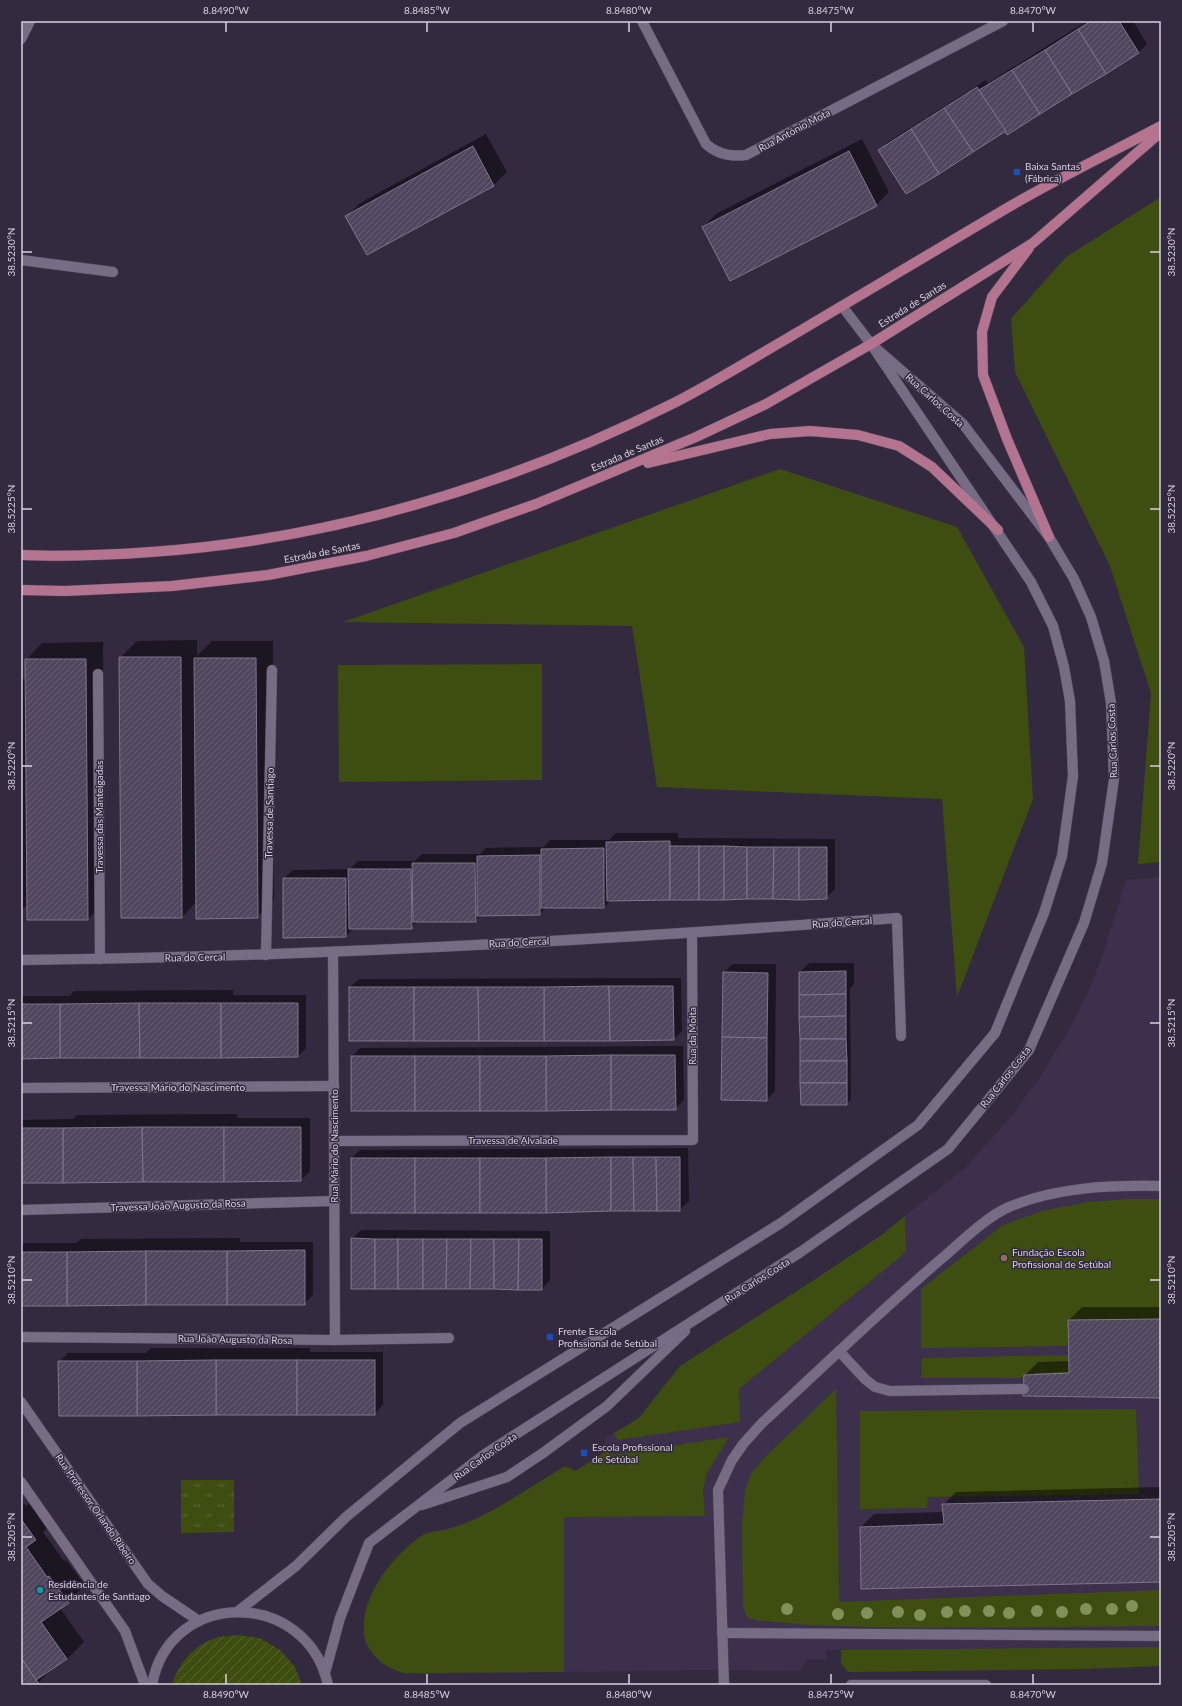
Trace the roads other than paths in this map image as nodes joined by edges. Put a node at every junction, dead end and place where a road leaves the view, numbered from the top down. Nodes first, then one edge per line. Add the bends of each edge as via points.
1 (30, 21) edge
2 (642, 21) edge
3 (1001, 22) edge
4 (21, 39) edge
5 (1161, 126) edge
6 (1161, 132) edge
7 (1033, 242) junction
8 (21, 260) edge
9 (113, 272) dead end
10 (842, 306) junction
11 (871, 344) junction
12 (619, 470) junction
13 (998, 530) junction
14 (1049, 537) junction
15 (21, 555) edge
16 (21, 590) edge
17 (272, 670) dead end
18 (98, 674) dead end
19 (692, 933) junction
20 (333, 952) junction
21 (266, 955) junction
22 (100, 959) junction
23 (21, 960) edge
24 (901, 1036) dead end
25 (334, 1086) junction
26 (21, 1088) edge
27 (692, 1140) joint
28 (334, 1141) junction
29 (1161, 1186) edge
30 (334, 1201) junction
31 (21, 1210) edge
32 (704, 1313) junction
33 (21, 1337) edge
34 (449, 1338) dead end
35 (335, 1340) junction
36 (839, 1351) junction
37 (1024, 1389) dead end
38 (21, 1402) edge
39 (21, 1482) edge
40 (414, 1508) junction
41 (237, 1612) junction
42 (199, 1621) junction
43 (722, 1633) junction
44 (1161, 1636) edge
45 (325, 1673) junction
46 (145, 1685) edge
47 (152, 1685) edge
48 (328, 1685) edge
49 (724, 1685) edge
50 (851, 1685) edge
51 (986, 1685) edge

1 - 4 street
2 - 3 street, Rua António Mota via 706,144 717,152 738,156 746,155
5 - 10 main road via 1005,209
6 - 7 main road, Estrada de Santas
7 - 11 main road, Estrada de Santas
7 - 14 main road via 992,297 982,332 983,375
8 - 9 street
10 - 11 street, Rua Carlos Costa
10 - 15 main road via 675,402 559,455 438,499 313,531 186,550 56,557
11 - 12 main road, Estrada de Santas via 766,404
11 - 13 street, Rua Carlos Costa
11 - 14 street, Rua Carlos Costa via 963,424
12 - 13 main road via 770,434 810,431 858,435 899,446 932,467
12 - 16 main road, Estrada de Santas via 536,504 454,533 366,556 268,575 172,586 65,591
13 - 41 street, Rua Carlos Costa via 1031,582 1052,626 1064,667 1070,701 1073,776 1062,856 1044,913 995,1033 918,1125 781,1223 460,1423 346,1517 296,1566
14 - 32 street, Rua Carlos Costa via 1074,579 1091,617 1104,661 1111,703 1114,779 1102,863 1084,923 1029,1050 948,1149 799,1253
17 - 21 street, Travessa de Santiago
18 - 22 street, Travessa das Manteigadas
19 - 20 street, Rua do Cercal
19 - 24 street, Rua do Cercal via 897,918
19 - 27 street, Rua da Moita
20 - 21 street, Rua do Cercal
20 - 25 street, Rua Mário do Nascimento
21 - 22 street, Rua do Cercal
22 - 23 street, Rua do Cercal
25 - 26 street, Travessa Mário do Nascimento
25 - 28 street, Rua Mário do Nascimento
27 - 28 street, Travessa de Alvalade
28 - 30 street, Rua Mário do Nascimento
29 - 36 street via 1105,1186 1072,1190 1048,1194 1008,1207 970,1235 897,1297
30 - 31 street, Travessa João Augusto da Rosa
30 - 35 street, Rua Mário do Nascimento
32 - 40 street, Rua Carlos Costa via 485,1454
32 - 40 street via 607,1406 543,1453 507,1477
33 - 35 street, Rua João Augusto da Rosa
34 - 35 street, Rua João Augusto da Rosa
36 - 37 street via 865,1380 875,1387 890,1391
36 - 43 street via 762,1423 744,1443 722,1479 718,1490 718,1504
38 - 42 street, Rua Professor Orlando Ribeiro via 148,1584
39 - 46 street via 126,1631
40 - 45 street, Rua Carlos Costa via 369,1543 340,1618
41 - 42 street via 218,1614
41 - 45 street via 266,1615 292,1628 312,1648
42 - 47 street via 180,1635 164,1653
43 - 44 street
43 - 49 street
45 - 48 street
50 - 51 street

